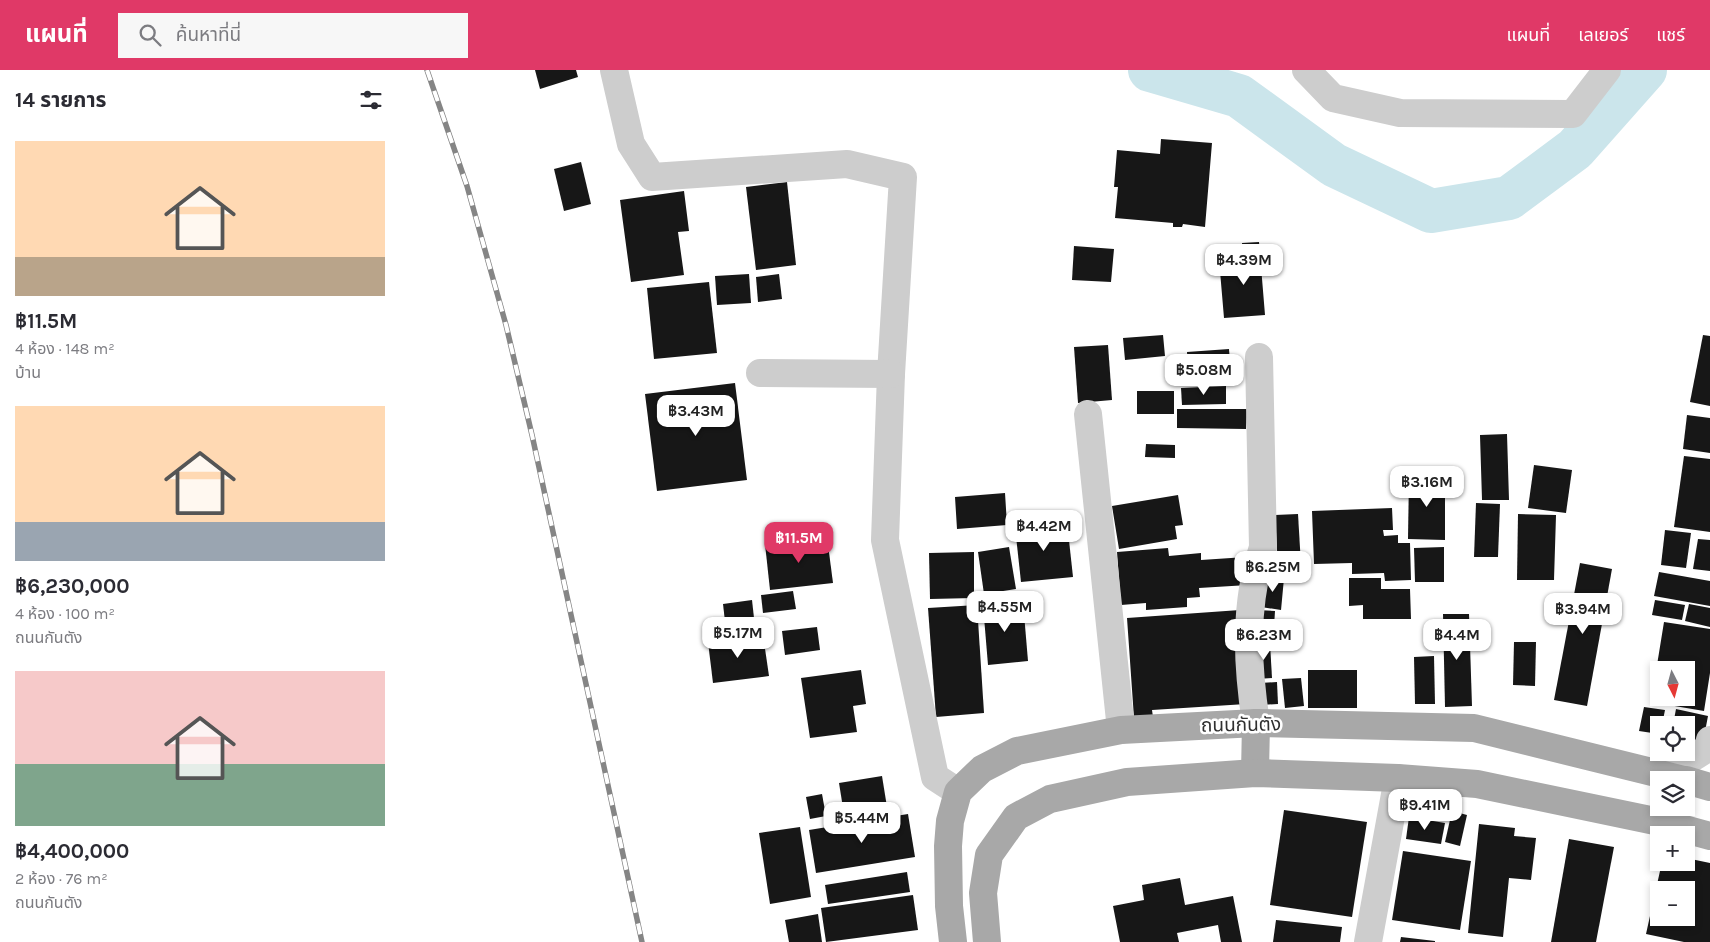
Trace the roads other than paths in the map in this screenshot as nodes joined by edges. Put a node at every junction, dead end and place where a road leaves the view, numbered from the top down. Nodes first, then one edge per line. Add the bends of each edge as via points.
1 (614, 70) edge
2 (1306, 70) edge
3 (1607, 70) edge
4 (1259, 357) dead end
5 (760, 373) dead end
6 (891, 374) junction
7 (1088, 414) dead end
8 (1256, 723) junction
9 (1122, 730) junction
10 (1710, 740) edge
11 (1684, 771) edge
12 (1255, 773) junction
13 (1650, 773) edge
14 (1398, 778) junction
15 (1695, 784) edge
16 (1710, 787) edge
17 (958, 792) junction
18 (1650, 811) edge
19 (1666, 816) edge
20 (1710, 836) edge
21 (952, 942) edge
22 (987, 942) edge
23 (1368, 942) edge

1 - 6 street via 631,144 652,177 847,164 903,177
2 - 3 street via 1333,98 1400,113 1573,114
4 - 8 street via 1263,547 1256,570 1248,631
5 - 6 street
6 - 17 street via 885,540 935,778
7 - 9 street
8 - 9 main road, ถนนกันตัง
8 - 12 main road
8 - 13 main road, ถนนกันตัง via 1474,728
9 - 17 main road, ถนนกันตัง via 1017,751 982,769
10 - 11 street via 1708,748
12 - 14 main road
12 - 22 main road via 1126,782 1050,799 1016,817 989,855 983,893
14 - 18 main road via 1477,784
14 - 23 street
15 - 16 main road, ถนนกันตัง
17 - 21 main road via 950,821 948,846
19 - 20 main road

